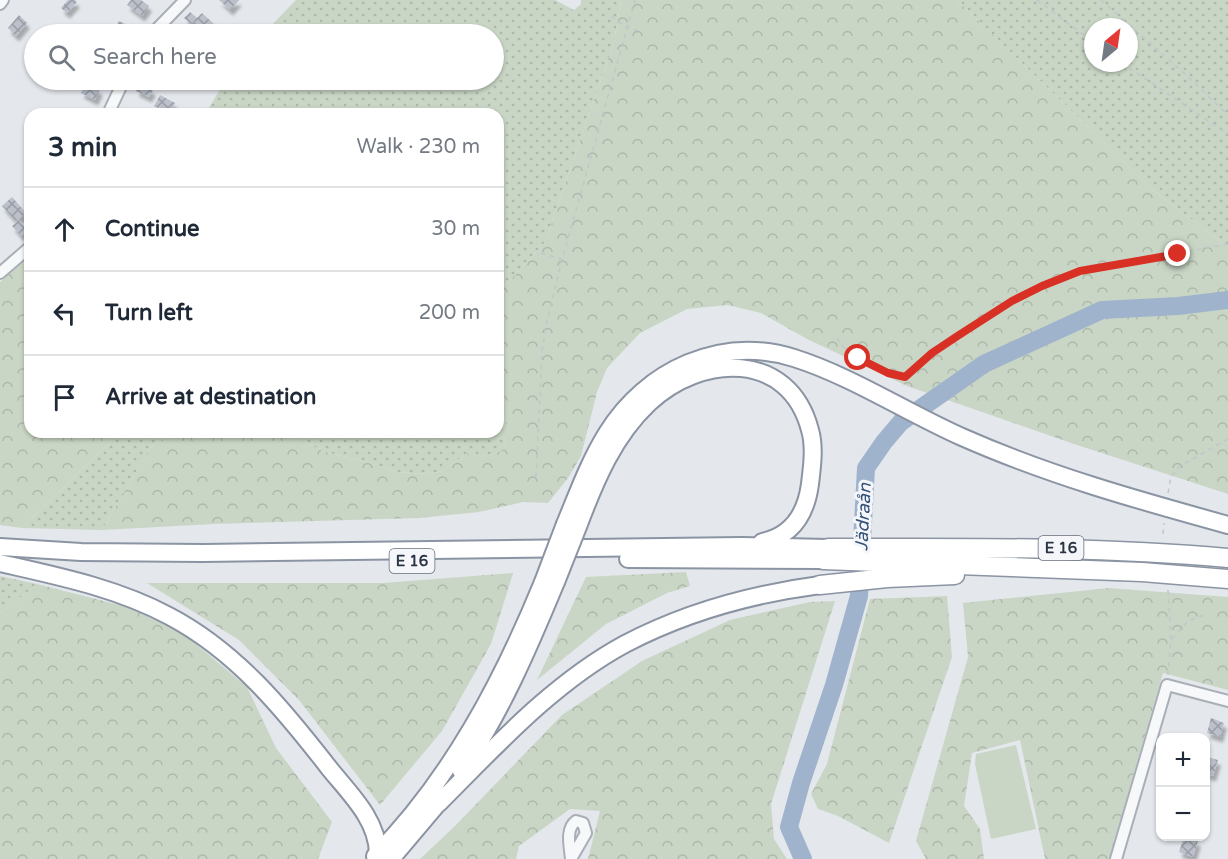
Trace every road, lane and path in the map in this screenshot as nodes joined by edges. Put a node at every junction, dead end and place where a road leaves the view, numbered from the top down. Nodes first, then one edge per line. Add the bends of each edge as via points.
1 (3, 0) edge
2 (185, 0) edge
3 (634, 0) edge
4 (1037, 0) edge
5 (1101, 0) edge
6 (0, 4) edge
7 (611, 16) dead end
8 (162, 24) edge
9 (627, 28) junction
10 (641, 32) dead end
11 (1084, 35) edge
12 (1135, 72) edge
13 (119, 90) edge
14 (111, 108) edge
15 (1228, 115) edge
16 (1228, 134) edge
17 (1228, 243) edge
18 (24, 252) edge
19 (541, 253) dead end
20 (562, 260) junction
21 (0, 273) edge
22 (837, 338) dead end
23 (1228, 439) edge
24 (536, 477) dead end
25 (1168, 493) dead end
26 (1164, 522) dead end
27 (572, 524) junction
28 (1228, 525) edge
29 (1163, 534) dead end
30 (742, 546) junction
31 (0, 547) edge
32 (826, 554) junction
33 (0, 557) edge
34 (1228, 558) edge
35 (0, 563) edge
36 (891, 563) junction
37 (1228, 579) edge
38 (550, 582) junction
39 (820, 585) joint
40 (1168, 586) dead end
41 (1204, 615) dead end
42 (1171, 639) junction
43 (1167, 685) junction
44 (1228, 701) edge
45 (439, 803) junction
46 (380, 857) edge
47 (1116, 859) edge

1 - 6 street
2 - 8 street
3 - 9 path
4 - 11 path
5 - 15 path
7 - 9 path
9 - 10 path
9 - 20 path
12 - 16 path
13 - 14 street
17 - 22 path via 1060,278 1012,301 932,353 905,377 858,358 843,348
18 - 21 street
19 - 20 path
20 - 24 path via 542,352
23 - 25 path via 1180,466 1171,477
26 - 29 path
27 - 28 highway via 595,454 641,392 688,363 710,355 747,350 814,365 931,423 1065,478
27 - 30 highway via 609,454 651,401 694,374 713,368 744,368 786,388 805,415 813,449 806,504 794,526 767,541
27 - 38 highway, bridge
30 - 31 highway, E 16 via 203,553
30 - 32 highway, E 16
32 - 33 highway, E 16 via 202,563
32 - 36 highway, E 16
34 - 36 highway, E 16 via 1080,549
35 - 46 highway via 99,587 134,600 169,616 238,664 278,705 363,810 375,832
36 - 37 highway, E 16
36 - 39 highway
38 - 45 highway via 520,665 473,753
38 - 46 highway via 457,753
39 - 45 highway via 762,594 701,611 624,645 529,715
40 - 42 path
41 - 42 path via 1188,621
42 - 43 path
43 - 44 street
43 - 47 street
45 - 46 highway

